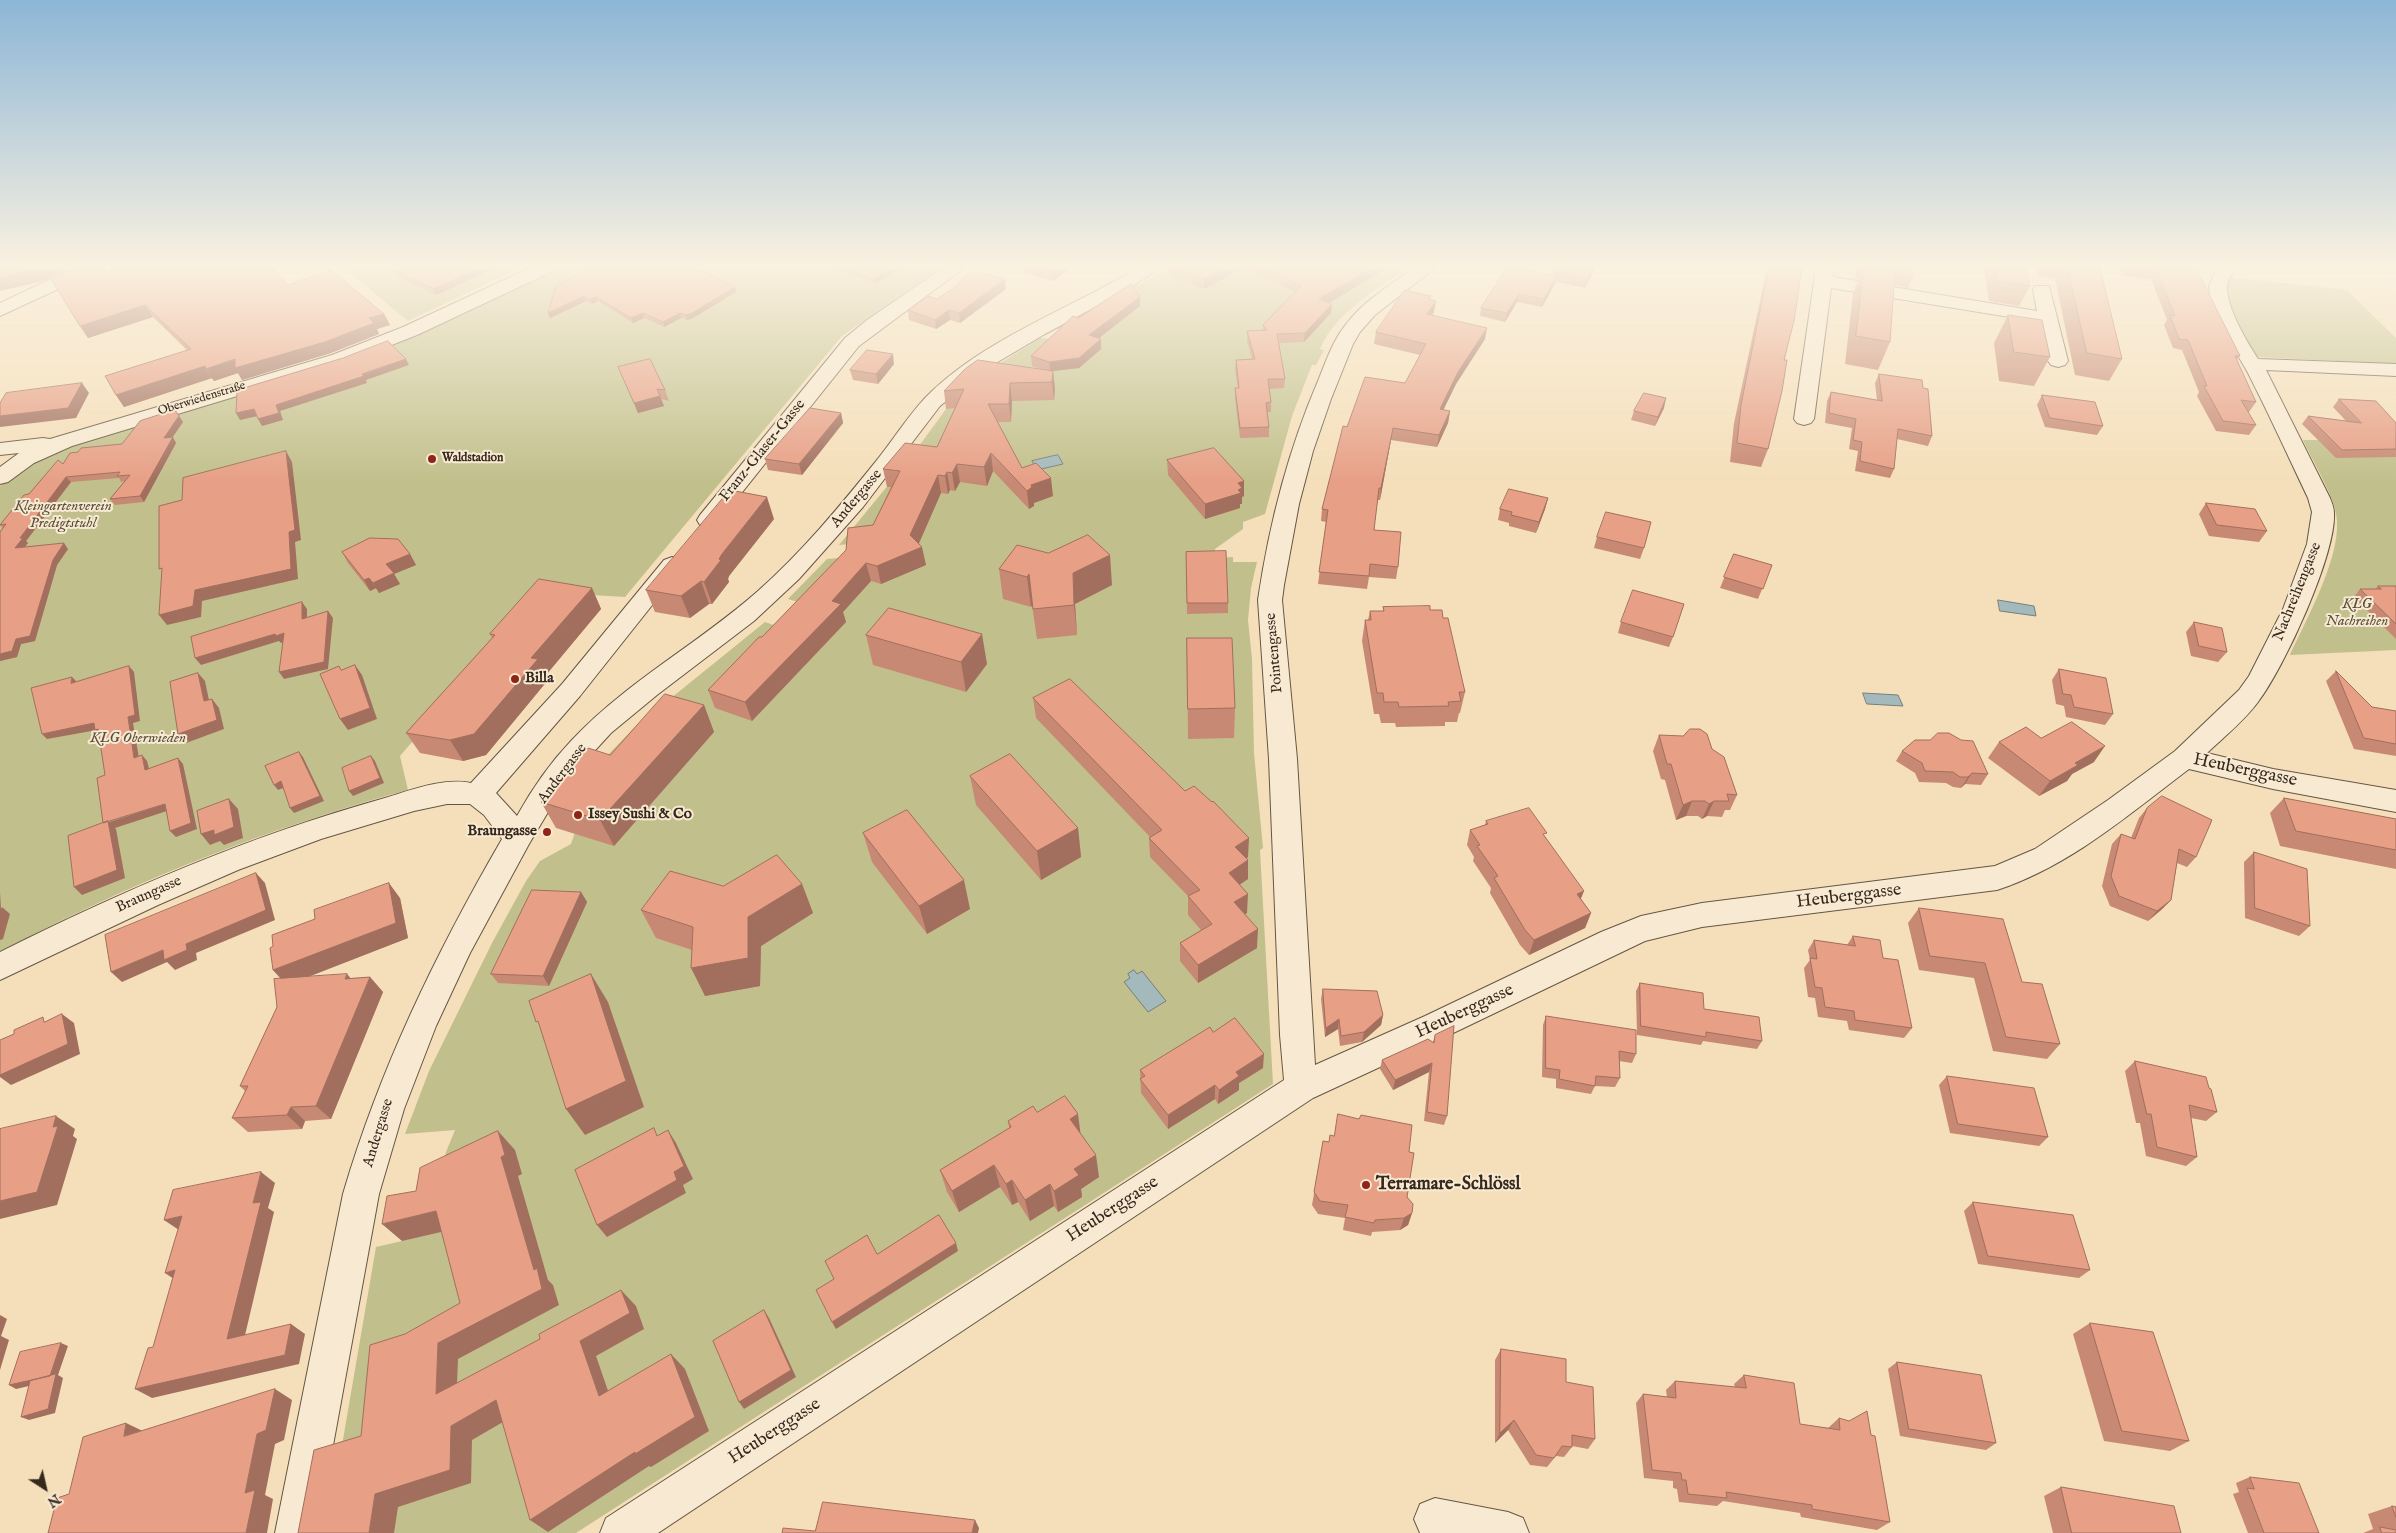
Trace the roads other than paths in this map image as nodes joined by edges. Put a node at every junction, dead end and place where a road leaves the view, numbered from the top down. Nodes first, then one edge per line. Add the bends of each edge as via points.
1 (388, 340) edge
2 (855, 340) edge
3 (1020, 340) edge
4 (1346, 340) edge
5 (1815, 340) edge
6 (2053, 340) edge
7 (2238, 340) edge
8 (2058, 361) dead end
9 (2256, 370) junction
10 (2396, 370) edge
11 (1804, 419) dead end
12 (64, 441) junction
13 (0, 449) edge
14 (0, 478) edge
15 (2185, 758) junction
16 (477, 795) junction
17 (2396, 801) edge
18 (518, 838) junction
19 (0, 967) edge
20 (1301, 1087) junction
21 (1435, 1519) dead end
22 (296, 1533) edge
23 (621, 1533) edge
24 (1508, 1533) edge

1 - 12 street, Oberwiedenstraße via 339,359
2 - 16 street, Franz-Glaser-Gasse via 571,690
3 - 18 street, Andergasse via 994,354 938,397 857,500 768,596 591,737 549,788
4 - 20 street, Pointengasse via 1296,465 1270,600 1283,759
5 - 11 street
6 - 8 street
7 - 9 street, Nachreihengasse via 2245,356
9 - 10 street via 2259,365 2267,364
9 - 15 street, Nachreihengasse via 2319,498 2323,512 2319,544 2295,609 2260,680 2248,697
12 - 13 street
12 - 14 street, Oberwiedenstraße via 26,458
15 - 17 street, Heuberggasse
15 - 20 street, Heuberggasse via 2072,840 2019,872 1997,878 1702,914 1641,929
16 - 18 street via 492,806
16 - 19 street, Braungasse via 426,798 296,836 118,908
18 - 22 street, Andergasse via 474,916 397,1077 372,1152
20 - 23 street, Heuberggasse
21 - 24 street

